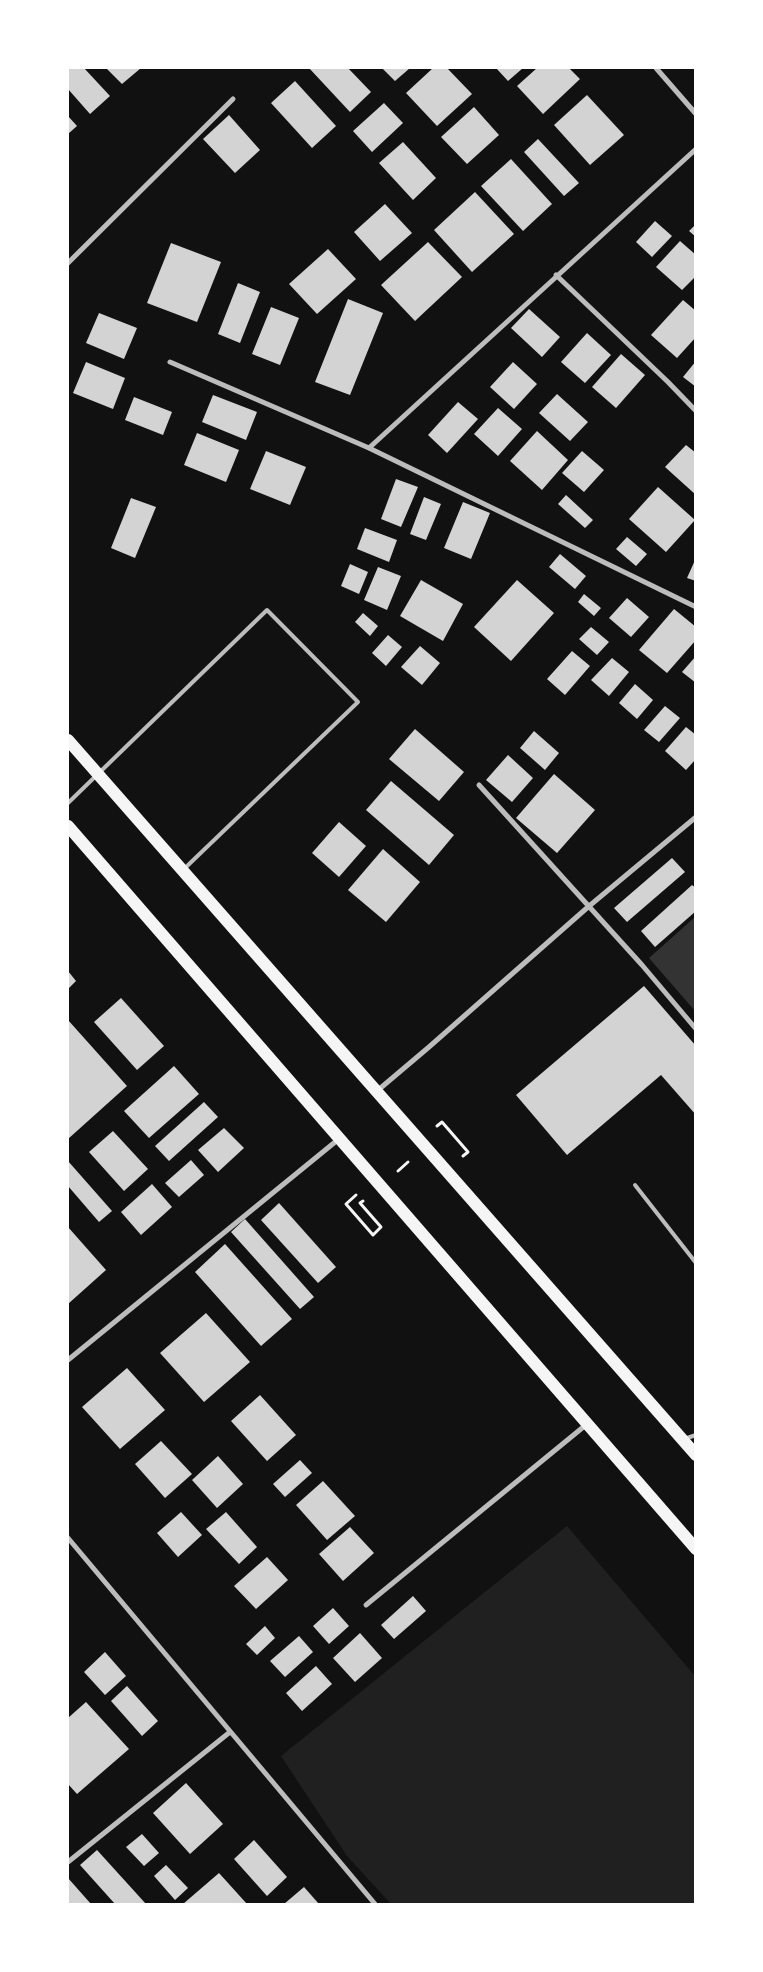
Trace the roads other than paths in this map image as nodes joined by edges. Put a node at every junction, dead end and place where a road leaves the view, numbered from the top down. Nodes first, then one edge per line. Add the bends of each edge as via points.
1 (656, 68) edge
2 (232, 99) dead end
3 (696, 114) edge
4 (696, 149) edge
5 (68, 263) edge
6 (556, 275) junction
7 (170, 362) dead end
8 (696, 411) edge
9 (369, 448) junction
10 (696, 607) edge
11 (68, 740) edge
12 (97, 774) junction
13 (479, 785) dead end
14 (68, 802) edge
15 (696, 817) edge
16 (68, 826) edge
17 (182, 870) junction
18 (588, 907) junction
19 (696, 1029) edge
20 (377, 1091) junction
21 (340, 1138) junction
22 (635, 1185) dead end
23 (696, 1263) edge
24 (68, 1360) edge
25 (587, 1424) junction
26 (696, 1435) edge
27 (682, 1440) junction
28 (696, 1455) edge
29 (68, 1538) edge
30 (696, 1550) edge
31 (366, 1605) dead end
32 (230, 1732) junction
33 (68, 1862) edge
34 (375, 1904) edge

1 - 3 street
2 - 5 street
4 - 6 street
6 - 8 street
6 - 9 street
7 - 9 street
9 - 10 street
11 - 12 main road
12 - 14 lane
12 - 17 main road
12 - 17 lane via 267,610 358,702
13 - 18 street
15 - 18 street
16 - 21 main road
17 - 20 main road
18 - 19 street
18 - 20 street
20 - 27 main road
21 - 24 street
21 - 25 main road
22 - 23 lane
25 - 30 main road
25 - 31 street
26 - 27 lane
27 - 28 main road
29 - 32 street
32 - 33 street
32 - 34 street

